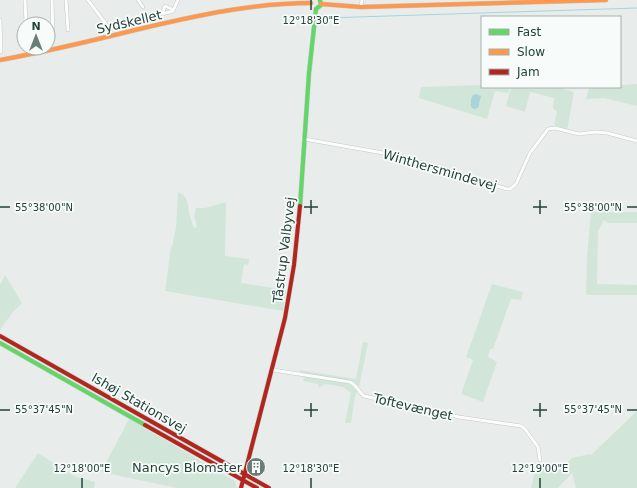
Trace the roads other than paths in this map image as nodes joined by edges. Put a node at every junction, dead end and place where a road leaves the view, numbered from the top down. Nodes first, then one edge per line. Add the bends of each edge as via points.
1 (26, 0) edge
2 (52, 0) edge
3 (66, 0) edge
4 (88, 0) edge
5 (138, 0) edge
6 (178, 0) edge
7 (259, 0) edge
8 (362, 0) edge
9 (606, 0) edge
10 (551, 1) edge
11 (311, 2) edge
12 (320, 2) edge
13 (461, 2) edge
14 (259, 6) junction
15 (143, 7) dead end
16 (361, 7) junction
17 (316, 9) junction
18 (174, 10) dead end
19 (26, 16) edge
20 (52, 16) edge
21 (0, 20) edge
22 (109, 28) dead end
23 (68, 30) dead end
24 (1, 52) dead end
25 (0, 60) edge
26 (304, 139) junction
27 (637, 141) edge
28 (0, 336) edge
29 (0, 343) edge
30 (273, 370) junction
31 (540, 460) dead end
32 (244, 474) junction
33 (243, 480) junction
34 (241, 488) edge
35 (257, 488) edge
36 (269, 488) edge

1 - 19 street
2 - 20 street
3 - 23 street
4 - 22 street
5 - 15 street
6 - 18 street
7 - 14 street
8 - 16 street
9 - 10 street
10 - 13 street
11 - 14 street, Sydskellet
11 - 17 street
12 - 16 street
12 - 17 street via 320,7
13 - 16 street
14 - 25 street, Sydskellet via 190,18
17 - 26 street, Tåstrup Valbyvej via 309,61
21 - 24 street
26 - 27 street, Winthersmindevej via 400,156 507,189 516,184 530,153 548,129 555,128 579,134 607,133
26 - 30 street, Tåstrup Valbyvej via 297,243
28 - 32 street, Ishøj Stationsvej
29 - 33 street, Ishøj Stationsvej
30 - 31 street, Toftevænget via 350,382 364,396 429,412 521,426 538,447
30 - 32 street, Tåstrup Valbyvej
32 - 33 street, Tåstrup Valbyvej
32 - 36 street, Ishøj Stationsvej
33 - 34 street, Tåstrup Valbyvej
33 - 35 street, Ishøj Stationsvej

